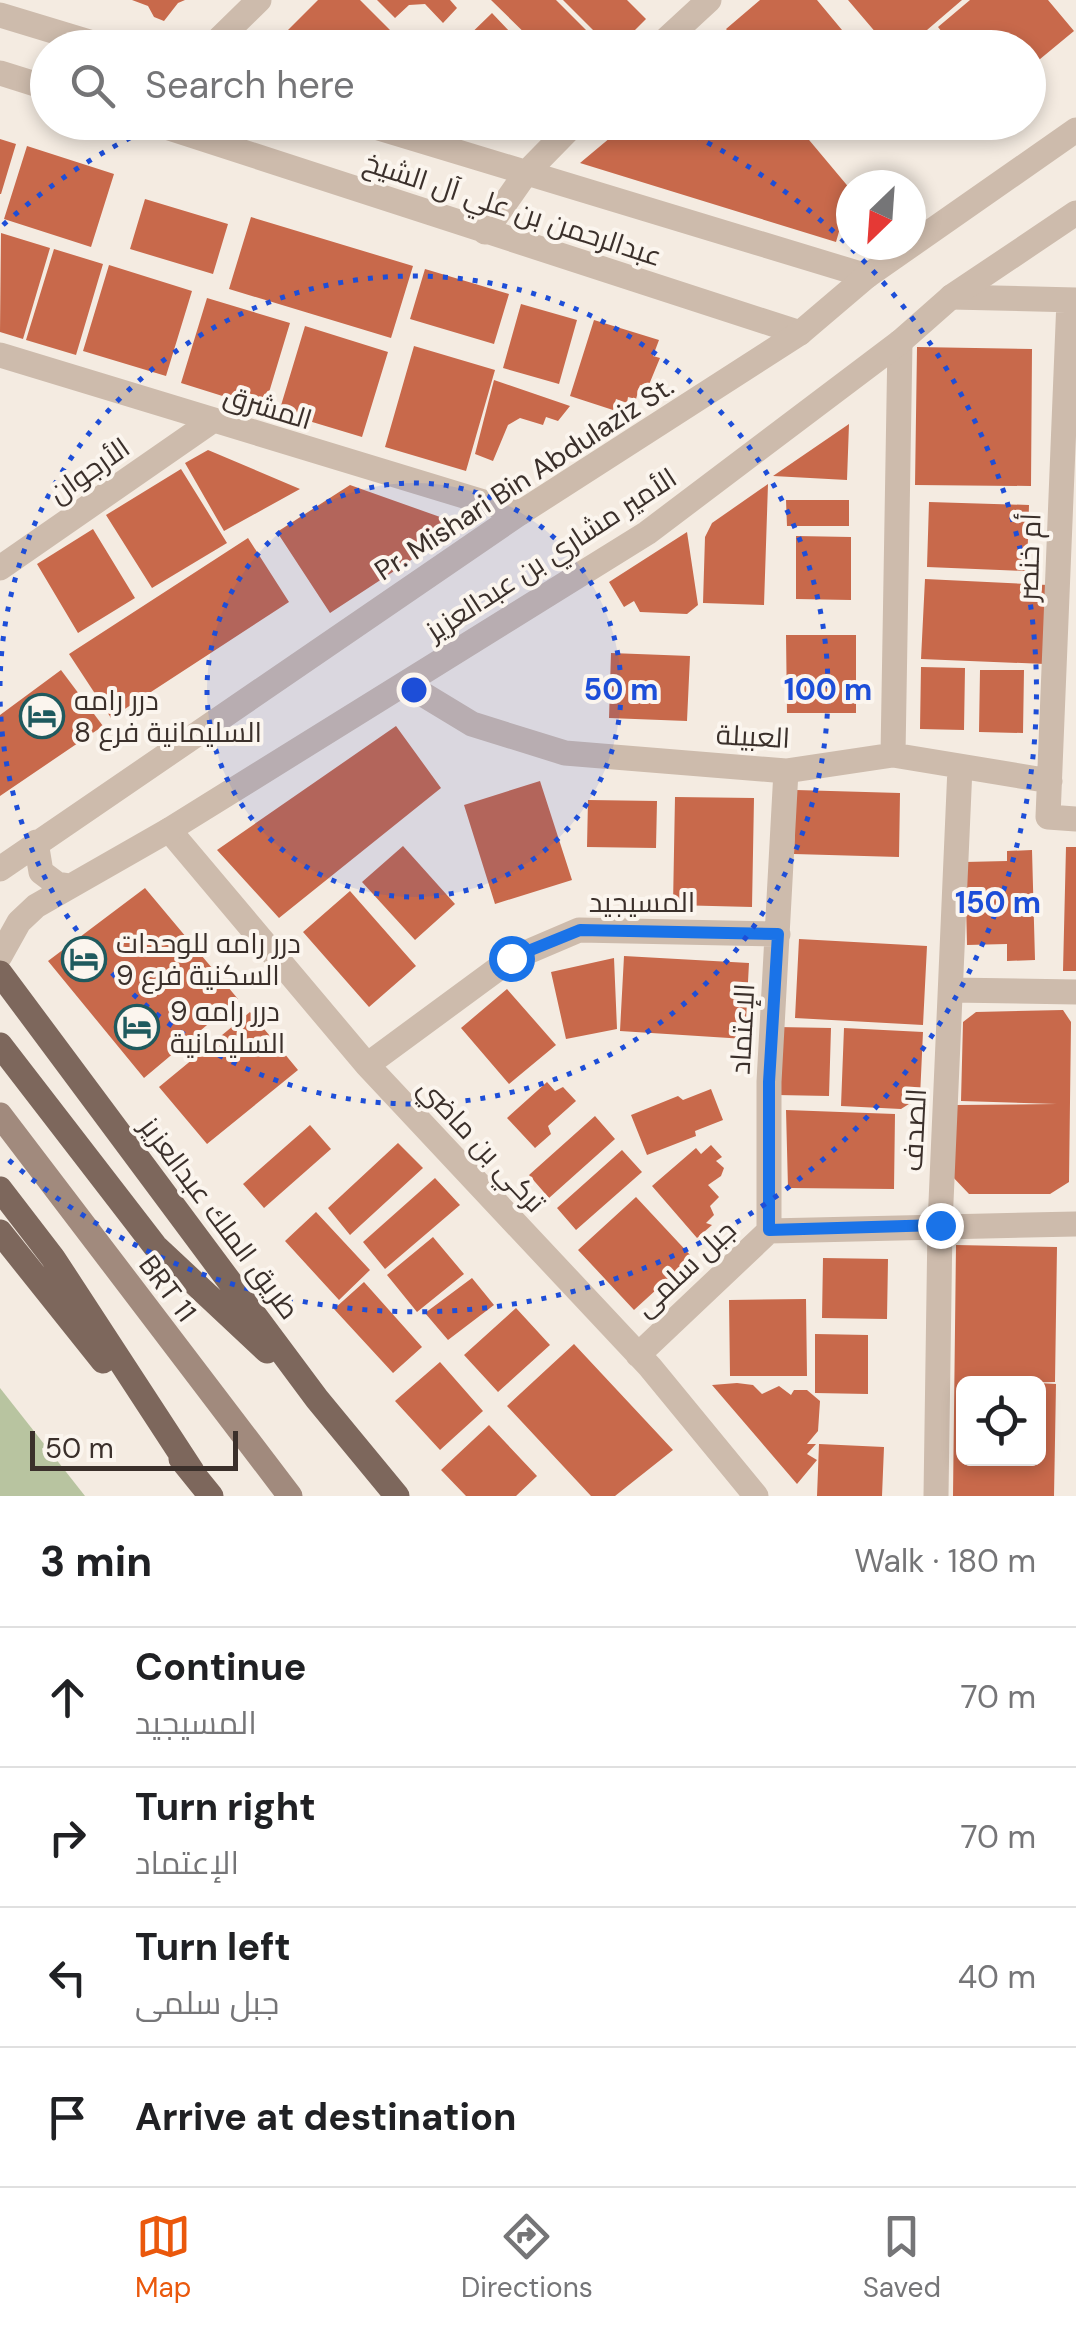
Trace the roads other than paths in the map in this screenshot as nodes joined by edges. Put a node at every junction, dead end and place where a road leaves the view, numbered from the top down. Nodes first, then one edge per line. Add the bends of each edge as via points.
1 (259, 0) edge
2 (709, 0) edge
3 (0, 14) edge
4 (51, 30) edge
5 (228, 30) edge
6 (676, 30) edge
7 (0, 73) edge
8 (30, 82) edge
9 (1076, 130) edge
10 (206, 140) edge
11 (418, 140) edge
12 (558, 140) edge
13 (526, 173) junction
14 (1076, 214) edge
15 (485, 232) junction
16 (867, 276) junction
17 (952, 297) junction
18 (1072, 300) edge
19 (800, 333) junction
20 (900, 342) junction
21 (0, 355) edge
22 (212, 421) junction
23 (520, 513) junction
24 (0, 568) edge
25 (406, 684) junction
26 (893, 755) junction
27 (960, 767) junction
28 (786, 770) junction
29 (1050, 781) junction
30 (1076, 819) edge
31 (169, 830) junction
32 (36, 842) junction
33 (0, 869) edge
34 (70, 886) junction
35 (778, 934) junction
36 (0, 956) edge
37 (0, 972) edge
38 (951, 990) junction
39 (1076, 992) edge
40 (0, 1046) edge
41 (367, 1066) junction
42 (0, 1115) edge
43 (0, 1189) edge
44 (1076, 1224) edge
45 (940, 1225) junction
46 (769, 1230) junction
47 (0, 1232) edge
48 (638, 1355) junction
49 (318, 1399) junction
50 (192, 1472) junction
51 (210, 1496) edge
52 (290, 1496) edge
53 (396, 1496) edge
54 (756, 1496) edge
55 (936, 1496) edge

1 - 5 street
2 - 6 street
3 - 4 street
7 - 8 street
9 - 16 street, Pr. Mishari Bin Abdulaziz St.
10 - 15 street, عبدالرحمن بن علي آل الشيخ
11 - 13 street
12 - 13 street
13 - 15 street
13 - 16 street
14 - 17 street, الأمير مشاري بن عبدالعزيز
15 - 19 street, عبدالرحمن بن علي آل الشيخ
16 - 19 street, Pr. Mishari Bin Abdulaziz St.
17 - 18 street
17 - 20 street, الأمير مشاري بن عبدالعزيز
18 - 29 street, أم خنصر
19 - 23 street, Pr. Mishari Bin Abdulaziz St.
20 - 25 street, الأمير مشاري بن عبدالعزيز via 647,533
20 - 26 street
21 - 22 street, المشرق
22 - 23 street, المشرق
22 - 24 street, الأرجوان
23 - 32 street, Pr. Mishari Bin Abdulaziz St.
25 - 28 street, العبيلة via 472,724 565,752
25 - 31 street, الأمير مشاري بن عبدالعزيز
26 - 27 street, العبيلة
26 - 28 street, العبيلة
27 - 29 street, العبيلة
27 - 38 street, الصدف
28 - 35 street, الإعتماد
29 - 30 street, أم خنصر via 1048,818
31 - 34 street, الأمير مشاري بن عبدالعزيز
31 - 41 street, تركي بن ماضي
32 - 33 street, Pr. Mishari Bin Abdulaziz St.
32 - 34 street via 41,872
34 - 36 street, الأمير مشاري بن عبدالعزيز via 19,922
35 - 41 street, المسيجيد via 580,930 511,958
35 - 46 street, الإعتماد
37 - 49 main road, طريق الملك عبدالعزيز
38 - 39 street
38 - 45 street, الصدف
40 - 49 main road via 156,1246
41 - 48 street, تركي بن ماضي
42 - 52 main road, BRT 11
43 - 50 main road via 53,1258
44 - 45 street, جبل سلمى
45 - 46 street, جبل سلمى
45 - 55 street, الصدف
46 - 48 street, جبل سلمى
47 - 50 main road
48 - 54 street, تركي بن ماضي
49 - 53 main road, طريق الملك عبدالعزيز
50 - 51 main road

